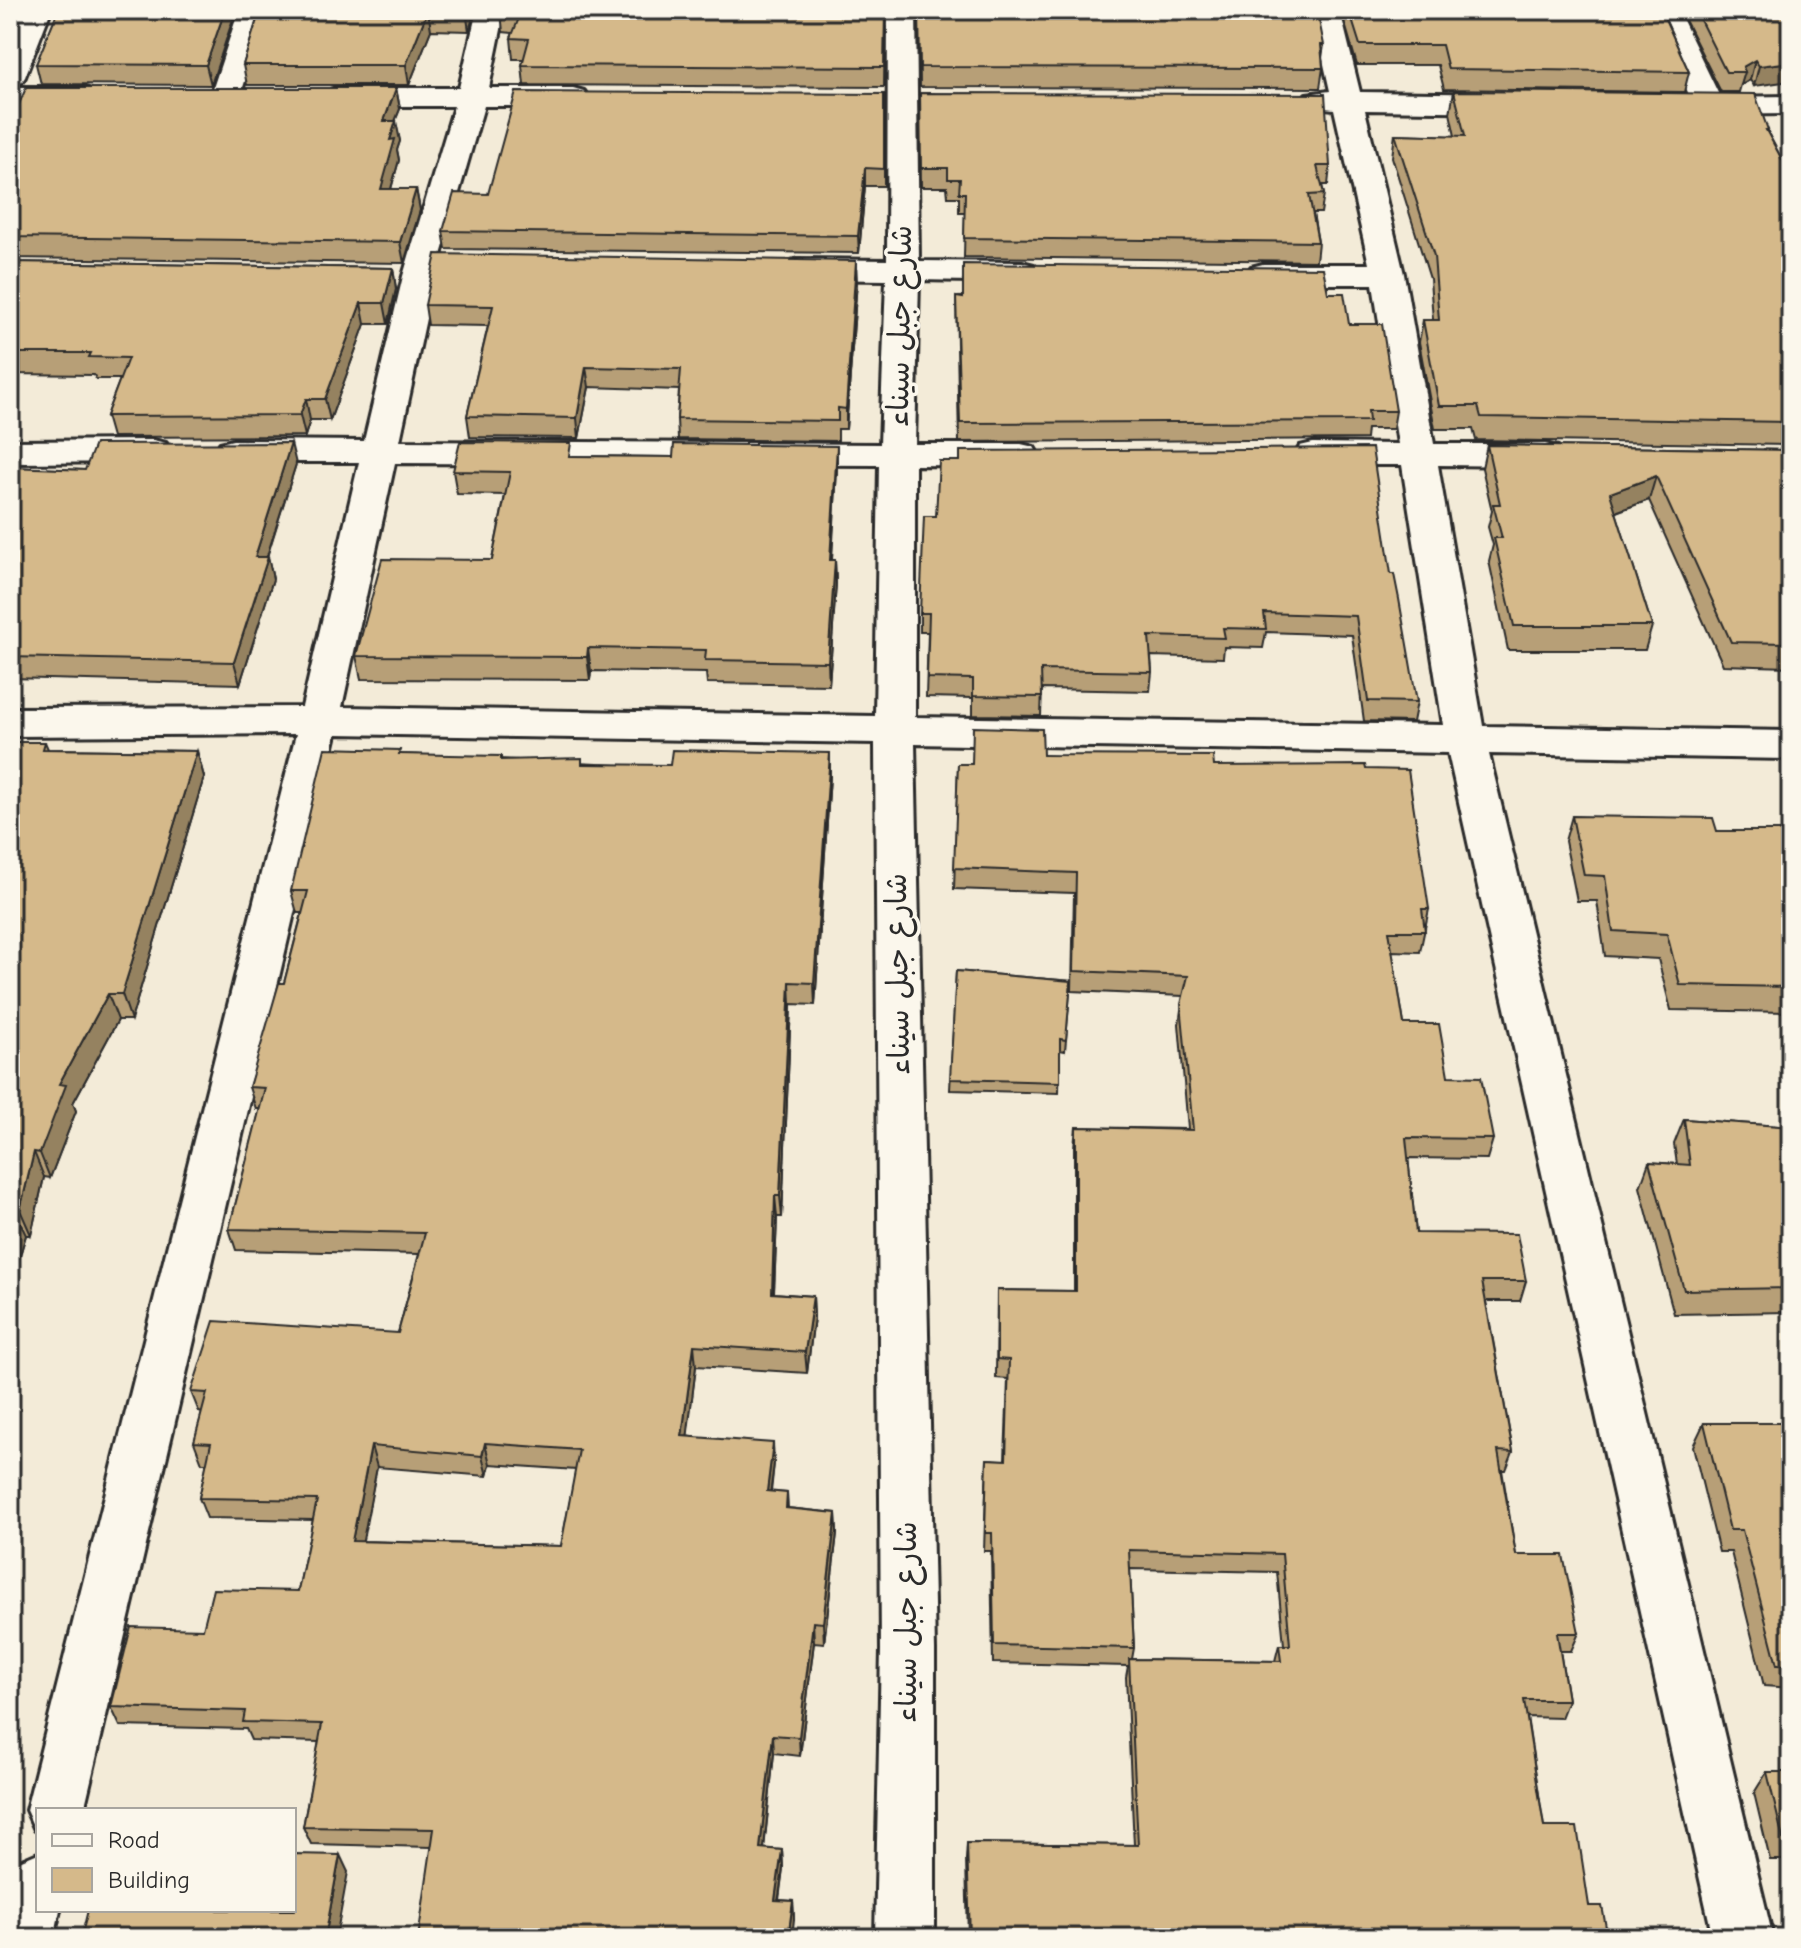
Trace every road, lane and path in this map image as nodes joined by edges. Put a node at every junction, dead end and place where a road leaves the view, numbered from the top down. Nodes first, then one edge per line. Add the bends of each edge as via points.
1 (37, 10) edge
2 (253, 10) edge
3 (491, 10) edge
4 (902, 10) edge
5 (1326, 10) edge
6 (1664, 10) edge
7 (10, 77) edge
8 (10, 96) edge
9 (102, 96) edge
10 (472, 96) junction
11 (194, 97) edge
12 (225, 97) junction
13 (256, 97) edge
14 (302, 97) edge
15 (599, 97) edge
16 (1283, 100) edge
17 (1347, 100) junction
18 (1536, 103) edge
19 (1662, 105) edge
20 (1791, 105) edge
21 (1709, 106) junction
22 (763, 268) edge
23 (903, 270) junction
24 (1046, 272) edge
25 (1235, 274) edge
26 (1388, 274) junction
27 (380, 450) junction
28 (10, 452) edge
29 (1419, 453) junction
30 (1276, 454) edge
31 (1055, 455) edge
32 (897, 456) junction
33 (1574, 456) edge
34 (319, 720) junction
35 (10, 722) edge
36 (895, 731) junction
37 (1465, 739) junction
38 (1791, 745) edge
39 (55, 1808) edge
40 (36, 1890) edge
41 (24, 1938) edge
42 (905, 1938) edge
43 (1743, 1938) edge

1 - 7 street
2 - 12 street
3 - 10 street
4 - 23 street, شارع جبل سيناء
5 - 17 street
6 - 21 street
8 - 9 street
10 - 14 street
10 - 15 street
10 - 27 street via 422,269
11 - 12 street
12 - 13 street
16 - 17 street
17 - 18 street
17 - 26 street
19 - 21 street
20 - 21 street
22 - 23 street
23 - 24 street
23 - 32 street, شارع جبل سيناء
25 - 26 street
26 - 29 street
27 - 28 street
27 - 32 street
27 - 34 street
29 - 30 street
29 - 33 street
29 - 37 street
31 - 32 street
32 - 36 street, شارع جبل سيناء
34 - 35 street
34 - 36 street
34 - 39 street
36 - 37 street
36 - 42 street, شارع جبل سيناء via 908,1650
37 - 38 street
37 - 43 street
40 - 41 street

